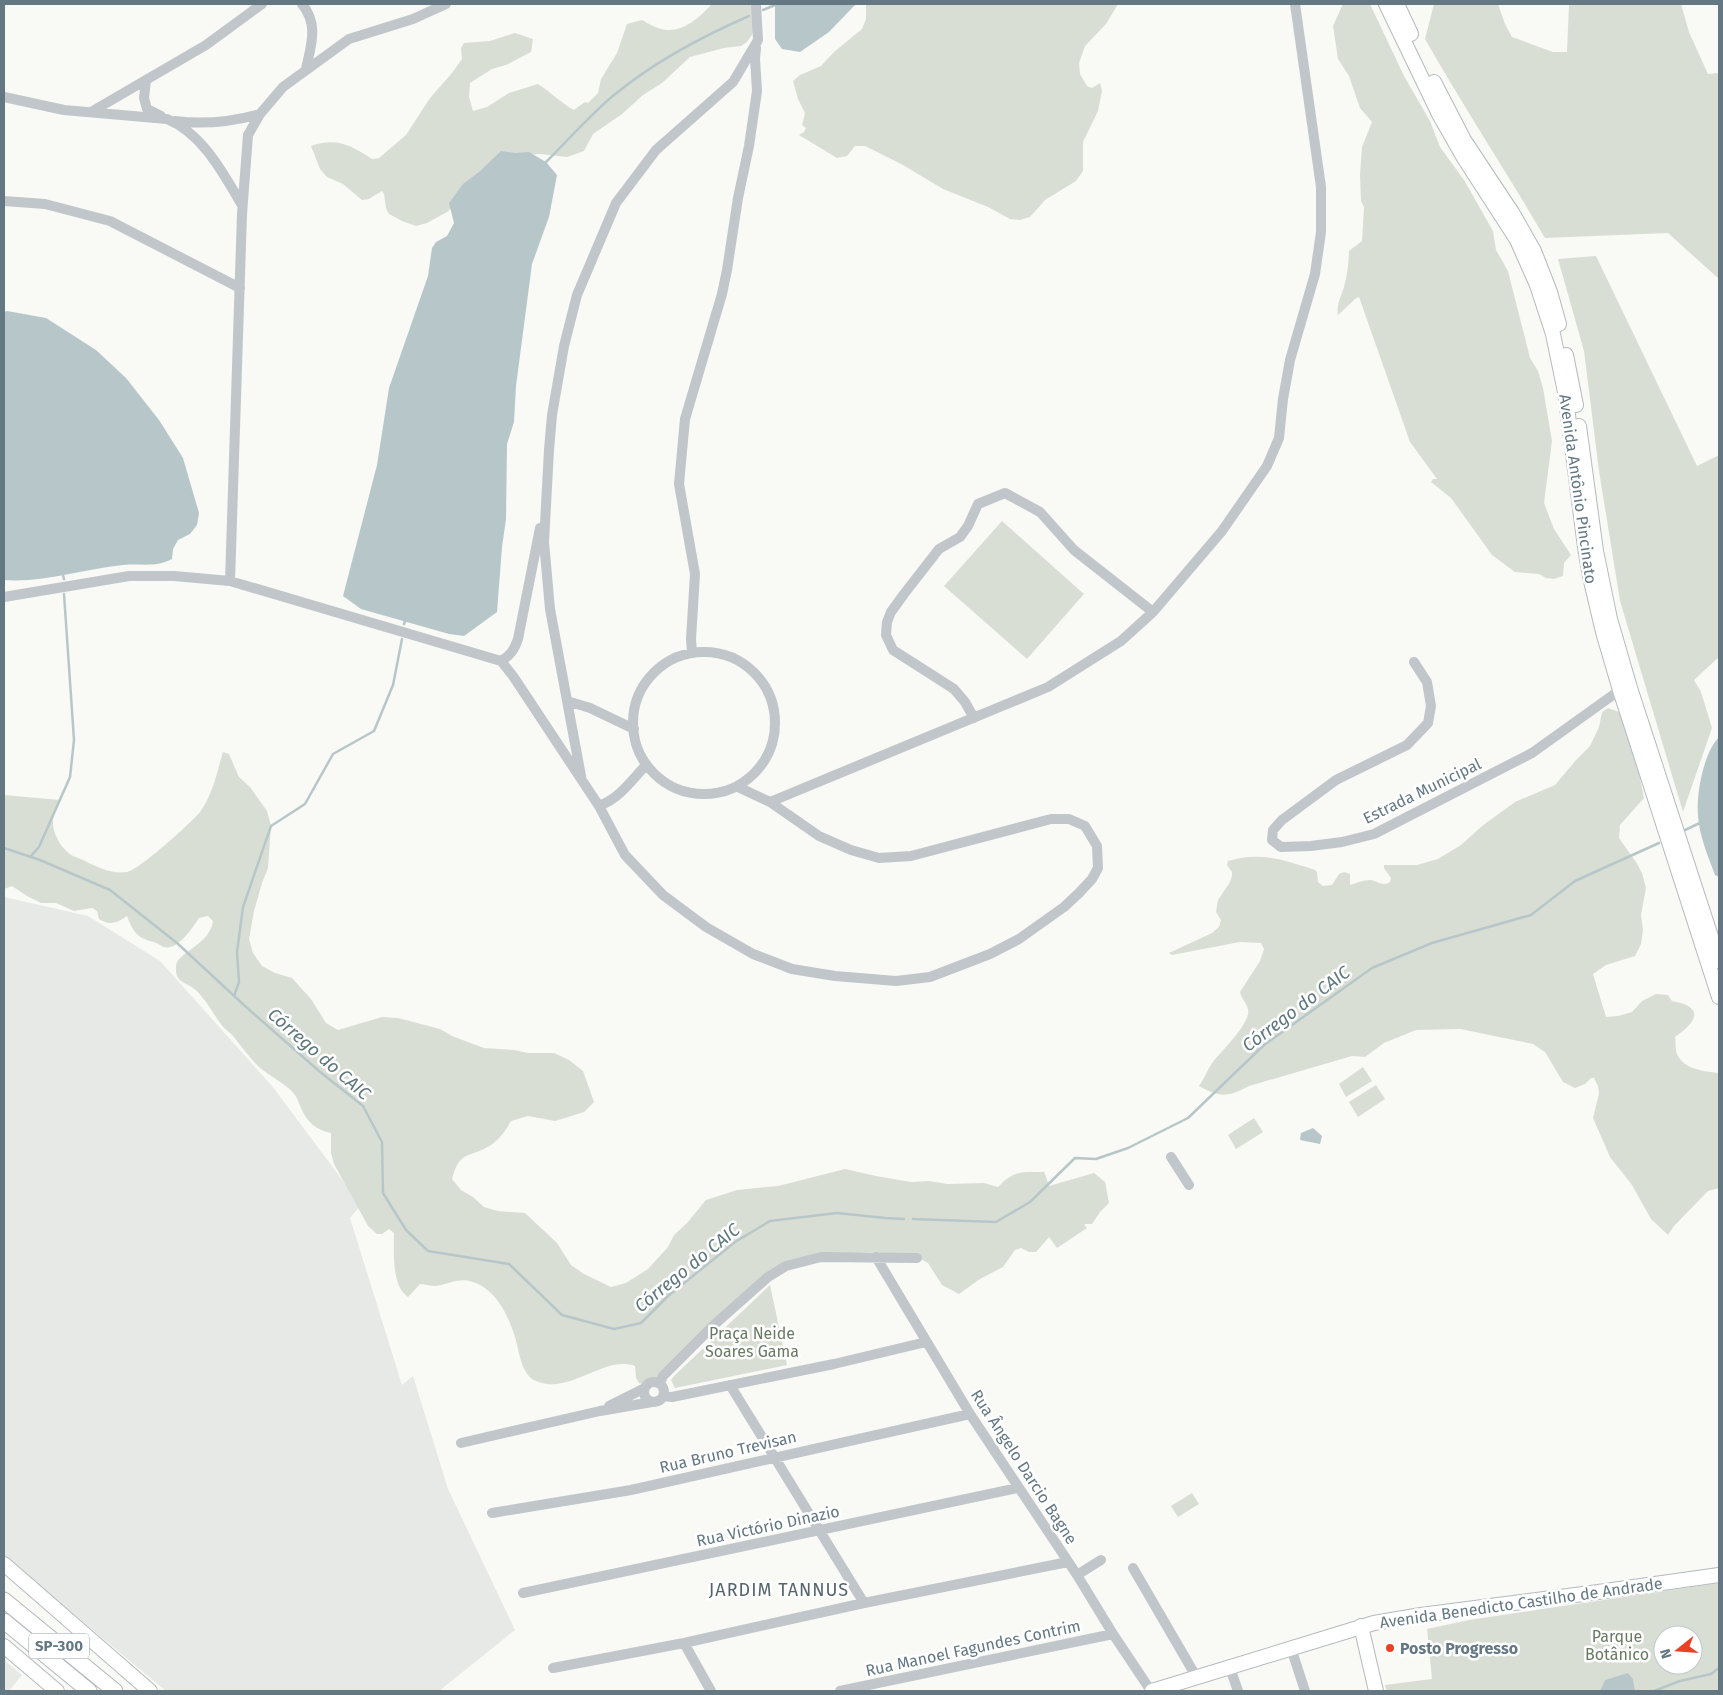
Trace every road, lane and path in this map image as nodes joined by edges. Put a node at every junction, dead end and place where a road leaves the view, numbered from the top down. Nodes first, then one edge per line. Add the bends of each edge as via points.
1 (262, 4) edge
2 (302, 4) edge
3 (446, 4) edge
4 (756, 4) edge
5 (1295, 4) edge
6 (1386, 4) edge
7 (1397, 4) edge
8 (758, 40) junction
9 (306, 69) junction
10 (742, 69) junction
11 (755, 75) junction
12 (146, 80) junction
13 (4, 98) edge
14 (91, 112) junction
15 (260, 114) junction
16 (167, 120) junction
17 (4, 201) edge
18 (242, 205) junction
19 (240, 288) junction
20 (546, 498) junction
21 (230, 581) junction
22 (4, 597) edge
23 (1153, 612) junction
24 (692, 653) junction
25 (501, 661) junction
26 (1414, 662) dead end
27 (1620, 690) junction
28 (567, 701) junction
29 (974, 718) junction
30 (634, 729) junction
31 (646, 765) junction
32 (582, 782) junction
33 (738, 786) junction
34 (770, 802) junction
35 (599, 806) junction
36 (1719, 960) edge
37 (1719, 997) edge
38 (1171, 1157) dead end
39 (1190, 1186) dead end
40 (876, 1257) junction
41 (917, 1258) dead end
42 (926, 1342) junction
43 (660, 1383) junction
44 (730, 1385) junction
45 (645, 1388) junction
46 (664, 1396) junction
47 (652, 1402) junction
48 (600, 1411) junction
49 (970, 1414) junction
50 (461, 1443) dead end
51 (774, 1457) junction
52 (1018, 1488) junction
53 (492, 1514) dead end
54 (820, 1530) junction
55 (1101, 1560) dead end
56 (1068, 1562) junction
57 (4, 1564) edge
58 (1133, 1568) dead end
59 (1077, 1575) junction
60 (1719, 1575) edge
61 (523, 1593) dead end
62 (4, 1600) edge
63 (864, 1603) junction
64 (4, 1621) edge
65 (1362, 1626) junction
66 (1113, 1634) junction
67 (684, 1644) junction
68 (4, 1646) edge
69 (1291, 1648) junction
70 (553, 1668) dead end
71 (1230, 1668) junction
72 (1197, 1678) junction
73 (1173, 1688) edge
74 (57, 1691) edge
75 (90, 1691) edge
76 (114, 1691) edge
77 (150, 1691) edge
78 (711, 1691) edge
79 (840, 1691) edge
80 (1152, 1691) edge
81 (1238, 1691) edge
82 (1305, 1691) edge
83 (1376, 1691) edge

1 - 12 street via 206,45
2 - 9 street via 309,12 313,27
3 - 9 street via 413,19 349,39
4 - 8 street
5 - 23 street via 1321,187 1320,232 1315,274 1282,399 1279,438 1266,466 1222,531
6 - 27 main road, Avenida Antônio Pincinato via 1439,114 1518,240 1537,285 1553,334 1564,392 1590,577
7 - 36 main road, Avenida Antônio Pincinato via 1464,140 1534,251 1550,292 1573,385 1596,551 1610,619
8 - 10 street
8 - 11 street
9 - 15 street via 283,86
10 - 11 street
10 - 20 street via 733,82 656,150 616,203 577,295 564,346 552,415
11 - 24 street via 757,91 726,278 685,419 679,484 695,574
12 - 14 street
12 - 16 street via 144,98 148,109
13 - 14 street
14 - 16 street
15 - 16 street via 208,124
15 - 18 street via 248,135
16 - 18 street via 181,125 213,157
17 - 19 street via 45,204 110,221
18 - 19 street
19 - 21 street
20 - 25 street via 518,640 514,650
20 - 28 street via 544,542 550,609
21 - 22 street via 129,576
21 - 25 street
23 - 29 street via 1121,641 1048,687
23 - 29 street via 1074,550 1040,512 1005,493 978,504 960,537 940,549 900,600 887,622 886,635 893,650 954,689
24 - 30 street via 672,659 642,688 635,708
24 - 33 street via 715,652 736,659 754,672 767,690 775,711 775,734 768,755 756,773
25 - 32 street
26 - 27 street, Estrada Municipal via 1427,682 1431,706 1428,723 1407,745 1336,780 1282,820 1273,830 1272,840 1281,847 1342,842 1374,834 1532,753
27 - 37 main road, Avenida Antônio Pincinato
28 - 30 street
28 - 32 street
29 - 34 street
30 - 31 street
31 - 33 street via 660,780 678,790 698,795 719,794
31 - 35 street via 620,795
32 - 35 street
33 - 34 street
34 - 35 street via 819,836 879,858 912,856 1051,819 1069,819 1085,826 1097,846 1098,868 1092,879 1064,907 990,954 930,977 896,981 835,976 792,969 753,954 699,922 663,895 625,855
38 - 39 street
40 - 41 street
40 - 42 street, Rua Ângelo Darcio Bagne
40 - 43 street via 821,1257 795,1262 778,1270 715,1324 663,1376
42 - 44 street
42 - 49 street, Rua Ângelo Darcio Bagne
43 - 45 street via 653,1381
43 - 46 street
44 - 46 street
44 - 51 street
45 - 47 street via 644,1395
45 - 48 street
46 - 47 street
47 - 48 street
48 - 50 street
49 - 51 street, Rua Bruno Trevisan
49 - 52 street, Rua Ângelo Darcio Bagne
51 - 53 street, Rua Bruno Trevisan via 631,1490
51 - 54 street
52 - 54 street, Rua Victório Dinazio
52 - 56 street, Rua Ângelo Darcio Bagne
54 - 61 street, Rua Victório Dinazio
54 - 63 street
55 - 59 street
56 - 59 street, Rua Ângelo Darcio Bagne
56 - 63 street
57 - 77 main road
58 - 72 street
59 - 66 street, Rua Ângelo Darcio Bagne
60 - 65 main road, Avenida Benedicto Castilho de Andrade via 1421,1615
62 - 76 highway, SP-300
63 - 67 street
64 - 75 highway, SP-300
65 - 69 main road, Avenida Benedicto Castilho de Andrade
65 - 83 main road
66 - 79 street, Rua Manoel Fagundes Contrim
66 - 80 street, Rua Ângelo Darcio Bagne
67 - 70 street
67 - 78 street
68 - 74 main road
69 - 71 main road, Avenida Benedicto Castilho de Andrade
69 - 82 street
71 - 72 main road, Avenida Benedicto Castilho de Andrade
71 - 81 street
72 - 73 main road, Avenida Benedicto Castilho de Andrade
73 - 80 main road, Avenida Benedicto Castilho de Andrade

